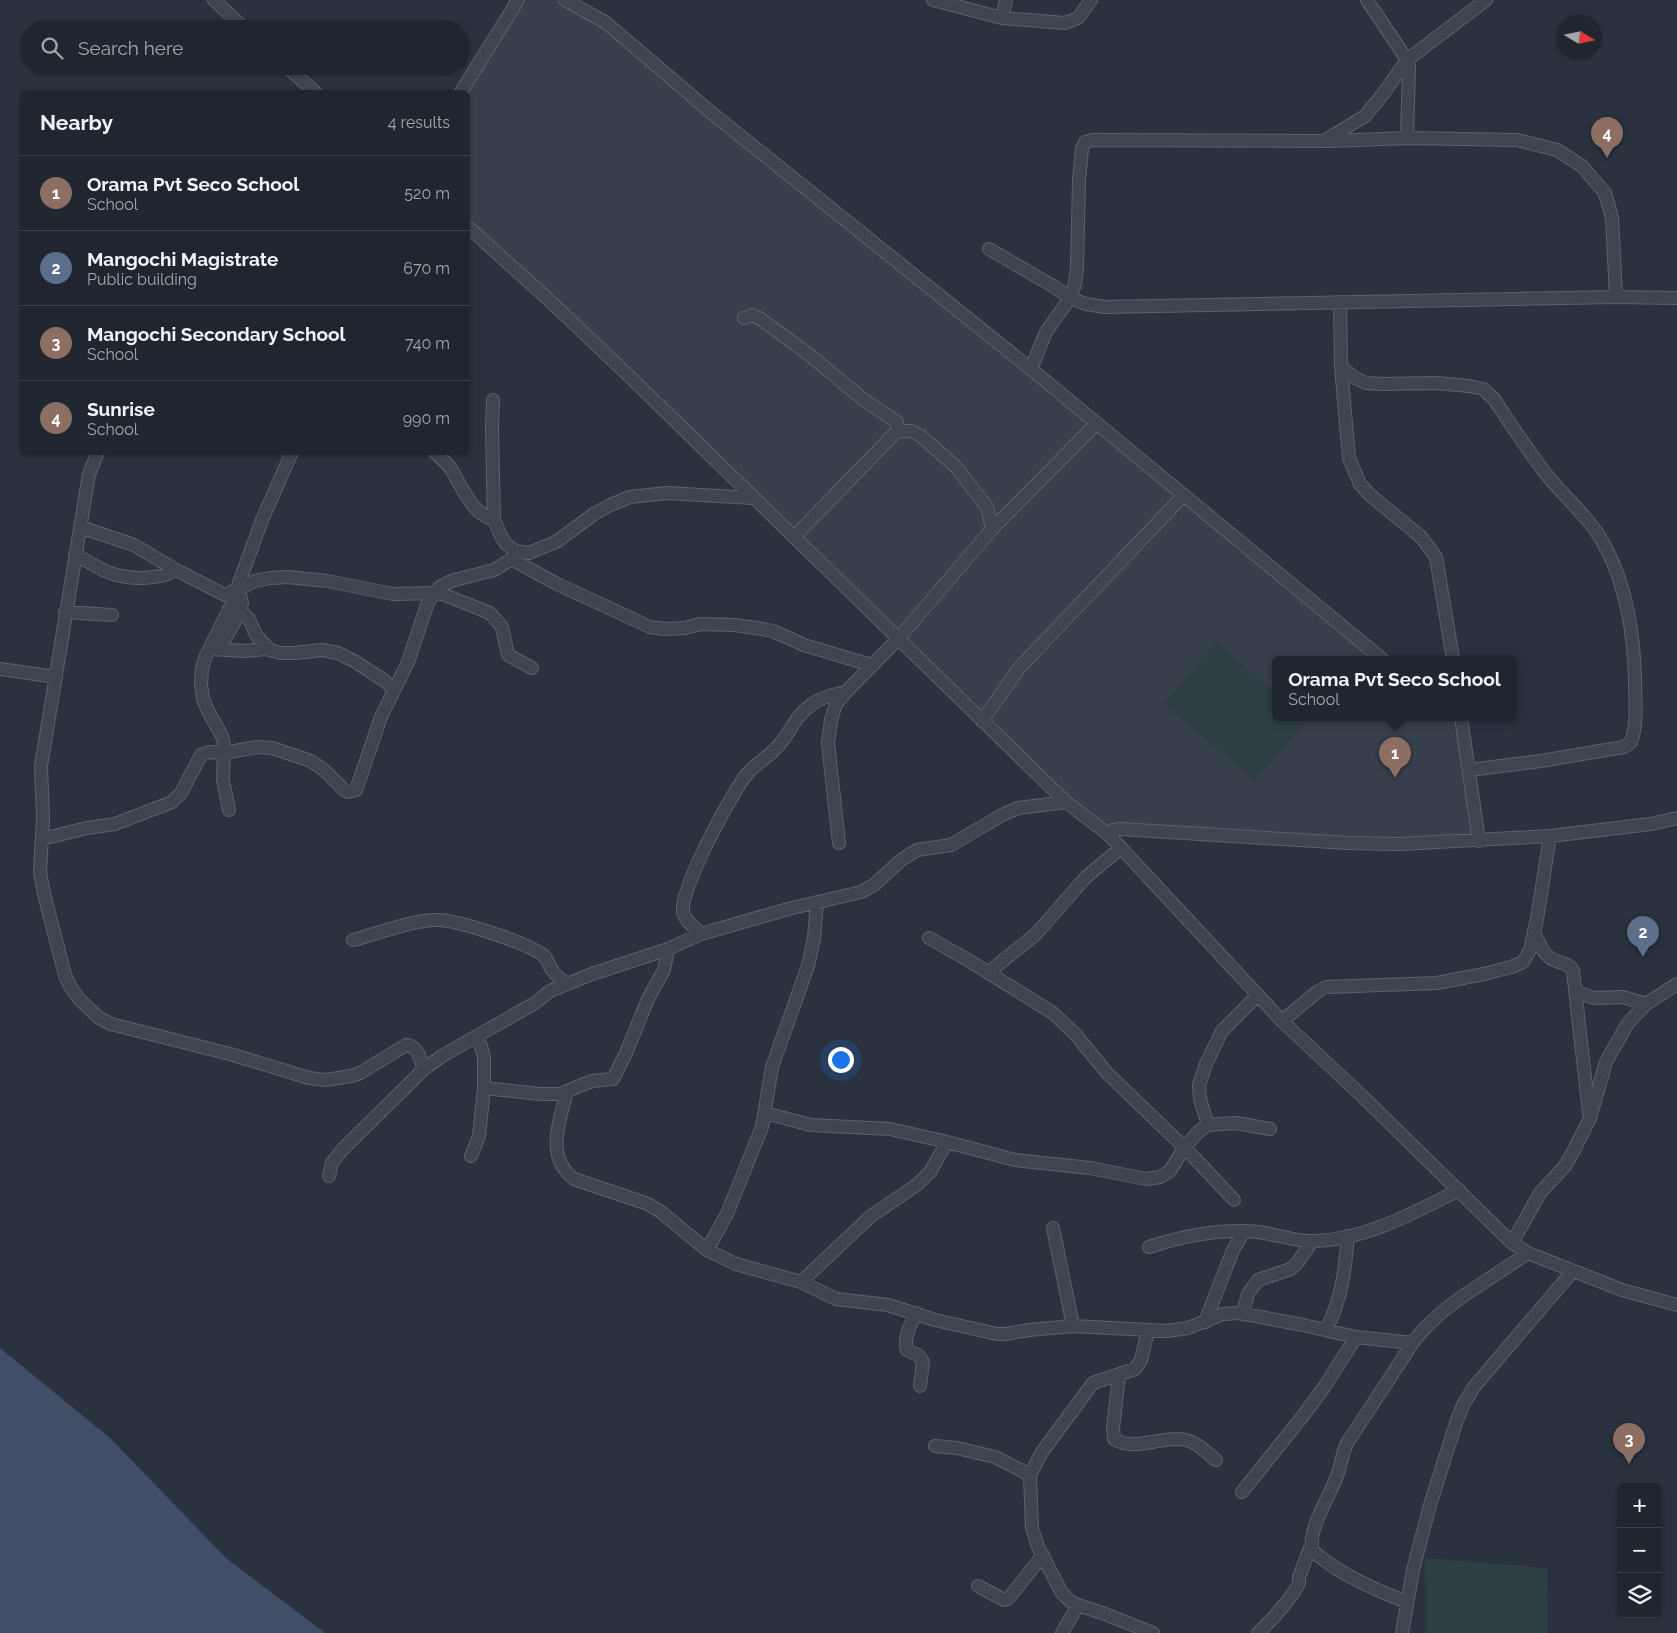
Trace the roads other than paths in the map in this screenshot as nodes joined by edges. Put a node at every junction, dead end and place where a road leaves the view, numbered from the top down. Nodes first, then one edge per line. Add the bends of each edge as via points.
1 (214, 0) edge
2 (518, 0) edge
3 (565, 0) edge
4 (933, 0) edge
5 (1006, 0) edge
6 (1091, 0) edge
7 (1367, 0) edge
8 (1486, 0) edge
9 (1002, 18) junction
10 (235, 20) edge
11 (1407, 60) junction
12 (296, 75) edge
13 (313, 90) edge
14 (462, 90) edge
15 (1407, 138) junction
16 (1324, 141) junction
17 (470, 229) edge
18 (989, 249) dead end
19 (1616, 297) junction
20 (1070, 298) junction
21 (1677, 298) edge
22 (1340, 302) junction
23 (744, 318) dead end
24 (1341, 367) junction
25 (1031, 369) junction
26 (493, 400) dead end
27 (1096, 424) junction
28 (899, 430) junction
29 (97, 455) edge
30 (291, 455) edge
31 (437, 455) edge
32 (1183, 496) junction
33 (753, 498) junction
34 (494, 520) junction
35 (80, 528) junction
36 (992, 529) junction
37 (794, 537) junction
38 (75, 554) junction
39 (516, 556) junction
40 (176, 570) junction
41 (238, 589) junction
42 (434, 593) junction
43 (240, 610) junction
44 (65, 612) junction
45 (112, 615) dead end
46 (898, 639) junction
47 (214, 649) junction
48 (269, 650) junction
49 (1378, 656) edge
50 (1452, 656) edge
51 (871, 665) junction
52 (532, 668) dead end
53 (0, 669) edge
54 (56, 678) junction
55 (394, 690) junction
56 (846, 692) junction
57 (982, 721) junction
58 (1459, 721) edge
59 (224, 753) junction
60 (1469, 770) junction
61 (1066, 802) junction
62 (228, 810) dead end
63 (1677, 818) edge
64 (1109, 835) junction
65 (1550, 836) junction
66 (42, 839) junction
67 (1479, 841) junction
68 (839, 843) dead end
69 (1120, 848) junction
70 (817, 902) junction
71 (1534, 932) junction
72 (701, 934) junction
73 (928, 938) dead end
74 (352, 940) dead end
75 (668, 949) junction
76 (989, 972) junction
77 (566, 984) junction
78 (1677, 984) edge
79 (1575, 991) junction
80 (1258, 995) junction
81 (1646, 1004) junction
82 (1282, 1021) junction
83 (475, 1037) junction
84 (424, 1068) junction
85 (484, 1088) junction
86 (567, 1092) junction
87 (765, 1114) junction
88 (1590, 1118) junction
89 (1208, 1125) junction
90 (1270, 1129) dead end
91 (947, 1142) junction
92 (1184, 1148) junction
93 (471, 1156) dead end
94 (329, 1176) dead end
95 (1459, 1190) junction
96 (1234, 1200) dead end
97 (1053, 1228) dead end
98 (1244, 1231) junction
99 (1348, 1236) junction
100 (1312, 1241) junction
101 (1512, 1243) junction
102 (1149, 1247) dead end
103 (707, 1250) junction
104 (1528, 1253) junction
105 (1573, 1271) junction
106 (801, 1282) junction
107 (1677, 1305) edge
108 (916, 1313) junction
109 (1243, 1313) junction
110 (1205, 1322) junction
111 (1073, 1326) junction
112 (1326, 1330) junction
113 (1148, 1331) junction
114 (1356, 1337) junction
115 (1412, 1343) junction
116 (1120, 1375) junction
117 (920, 1386) dead end
118 (935, 1446) dead end
119 (1216, 1460) dead end
120 (1030, 1475) junction
121 (1242, 1492) dead end
122 (1310, 1548) junction
123 (1042, 1555) junction
124 (978, 1586) dead end
125 (1407, 1602) junction
126 (1078, 1605) junction
127 (1062, 1633) edge
128 (1153, 1633) edge
129 (1258, 1633) edge
130 (1402, 1633) edge

1 - 10 street
2 - 14 street
3 - 25 street via 605,22 713,114
4 - 9 street
5 - 9 street
6 - 9 street via 1071,22
7 - 11 street
8 - 11 street
11 - 15 street via 1410,72
11 - 16 street via 1365,116
12 - 13 street
15 - 16 street
15 - 19 street via 1517,140 1557,150 1582,166 1605,194 1612,218
16 - 20 street via 1085,142 1079,180 1077,268
17 - 33 street via 630,377
18 - 20 street
19 - 21 street
19 - 22 street
20 - 22 street via 1105,306
20 - 25 street via 1046,332
22 - 24 street
23 - 28 street via 752,315 770,326 897,422
24 - 50 street via 1347,444 1353,470 1370,495 1421,537 1436,557
24 - 60 street via 1366,383 1459,384 1487,392 1545,472 1596,531 1616,573 1630,624 1634,665 1634,724 1630,742 1624,747
25 - 27 street
26 - 34 street
27 - 32 street
27 - 36 street
28 - 36 street via 921,436 956,467 987,507
28 - 37 street
29 - 35 street via 89,474
30 - 41 street via 262,520
31 - 34 street via 450,468 474,507
32 - 49 street
32 - 57 street via 1020,667
33 - 37 street
33 - 39 street via 667,493 630,497 594,514 556,542
34 - 39 street
35 - 38 street
35 - 40 street via 134,545
36 - 46 street
37 - 46 street
38 - 40 street via 124,578 166,576
38 - 44 street
39 - 42 street via 494,570 451,581
39 - 51 street via 562,586 650,627 685,628 700,624 763,629
40 - 41 street via 225,596
41 - 42 street via 255,581 288,577 393,594
41 - 43 street via 242,603
41 - 47 street
42 - 52 street via 490,613 502,627 508,655
42 - 55 street
43 - 47 street via 228,636
43 - 48 street
44 - 45 street
44 - 54 street
46 - 51 street
46 - 57 street
47 - 48 street
47 - 59 street via 202,669 201,684 203,699 222,736
48 - 55 street via 338,653 385,681
51 - 56 street
53 - 54 street
54 - 66 street via 42,751
55 - 59 street via 354,791 344,790 311,761 288,752 257,746
56 - 68 street via 833,712 828,731
56 - 72 street via 820,698 803,711 778,746 748,773 734,793 686,894 683,911
57 - 61 street
58 - 60 street
59 - 62 street via 223,780
59 - 66 street via 201,754 181,793 172,802 115,824
60 - 67 street
61 - 64 street
61 - 70 street via 1018,808 951,846 912,852 861,892
63 - 65 street
64 - 67 street via 1120,829 1372,844
64 - 69 street
65 - 67 street
65 - 71 street
66 - 84 street via 42,883 65,975 79,999 105,1022 317,1079 360,1073 410,1044 416,1048
69 - 76 street via 1086,877 1036,934
69 - 80 street
70 - 72 street
70 - 87 street via 808,966 774,1060
71 - 79 street via 1549,957 1571,968
71 - 82 street via 1524,962 1511,968 1437,983 1326,987
72 - 75 street
73 - 76 street
74 - 77 street via 428,920 449,921 535,950 544,956 553,972
75 - 77 street
75 - 86 street via 664,970 615,1077 588,1082
76 - 92 street via 1062,1022
77 - 83 street
78 - 81 street
79 - 81 street via 1594,998 1623,997
79 - 88 street
80 - 82 street
80 - 89 street via 1222,1031 1206,1064 1200,1099
81 - 88 street via 1616,1041 1602,1074
82 - 95 street
83 - 84 street
83 - 85 street via 484,1057
84 - 94 street via 342,1150 332,1162
85 - 86 street via 540,1094
85 - 93 street via 479,1136
86 - 103 street via 555,1146 559,1161 568,1174 574,1179 648,1204
87 - 91 street via 811,1125 890,1129
87 - 103 street via 732,1200
88 - 101 street via 1569,1160 1542,1189
89 - 90 street via 1236,1123
89 - 92 street
91 - 92 street via 1015,1160 1090,1168 1146,1179 1160,1177 1170,1171
91 - 106 street via 930,1172 918,1184 871,1216
92 - 96 street
95 - 99 street via 1382,1226
95 - 101 street
97 - 111 street
98 - 100 street
98 - 102 street via 1172,1239
98 - 110 street via 1232,1250
99 - 100 street
99 - 112 street via 1344,1278
100 - 109 street via 1291,1269 1258,1280 1248,1294
101 - 104 street
103 - 106 street via 736,1264
104 - 105 street
104 - 115 street via 1443,1311
105 - 107 street via 1636,1295
105 - 125 street via 1464,1403 1430,1505
106 - 108 street via 836,1299 888,1305
108 - 111 street via 1006,1334
108 - 117 street via 905,1345 924,1362
109 - 110 street via 1223,1314
109 - 112 street
110 - 113 street via 1188,1328
111 - 113 street
112 - 114 street
113 - 116 street via 1141,1360 1135,1369
114 - 115 street
114 - 121 street via 1325,1386
115 - 122 street via 1347,1442
116 - 119 street via 1114,1440 1153,1443 1169,1438 1194,1442
116 - 120 street via 1093,1383 1042,1452
118 - 120 street via 995,1457
120 - 123 street via 1032,1528
122 - 125 street via 1320,1558 1354,1578
122 - 129 street via 1293,1594
123 - 124 street via 1008,1599 1004,1600
123 - 126 street via 1062,1593
125 - 130 street
126 - 127 street
126 - 128 street

